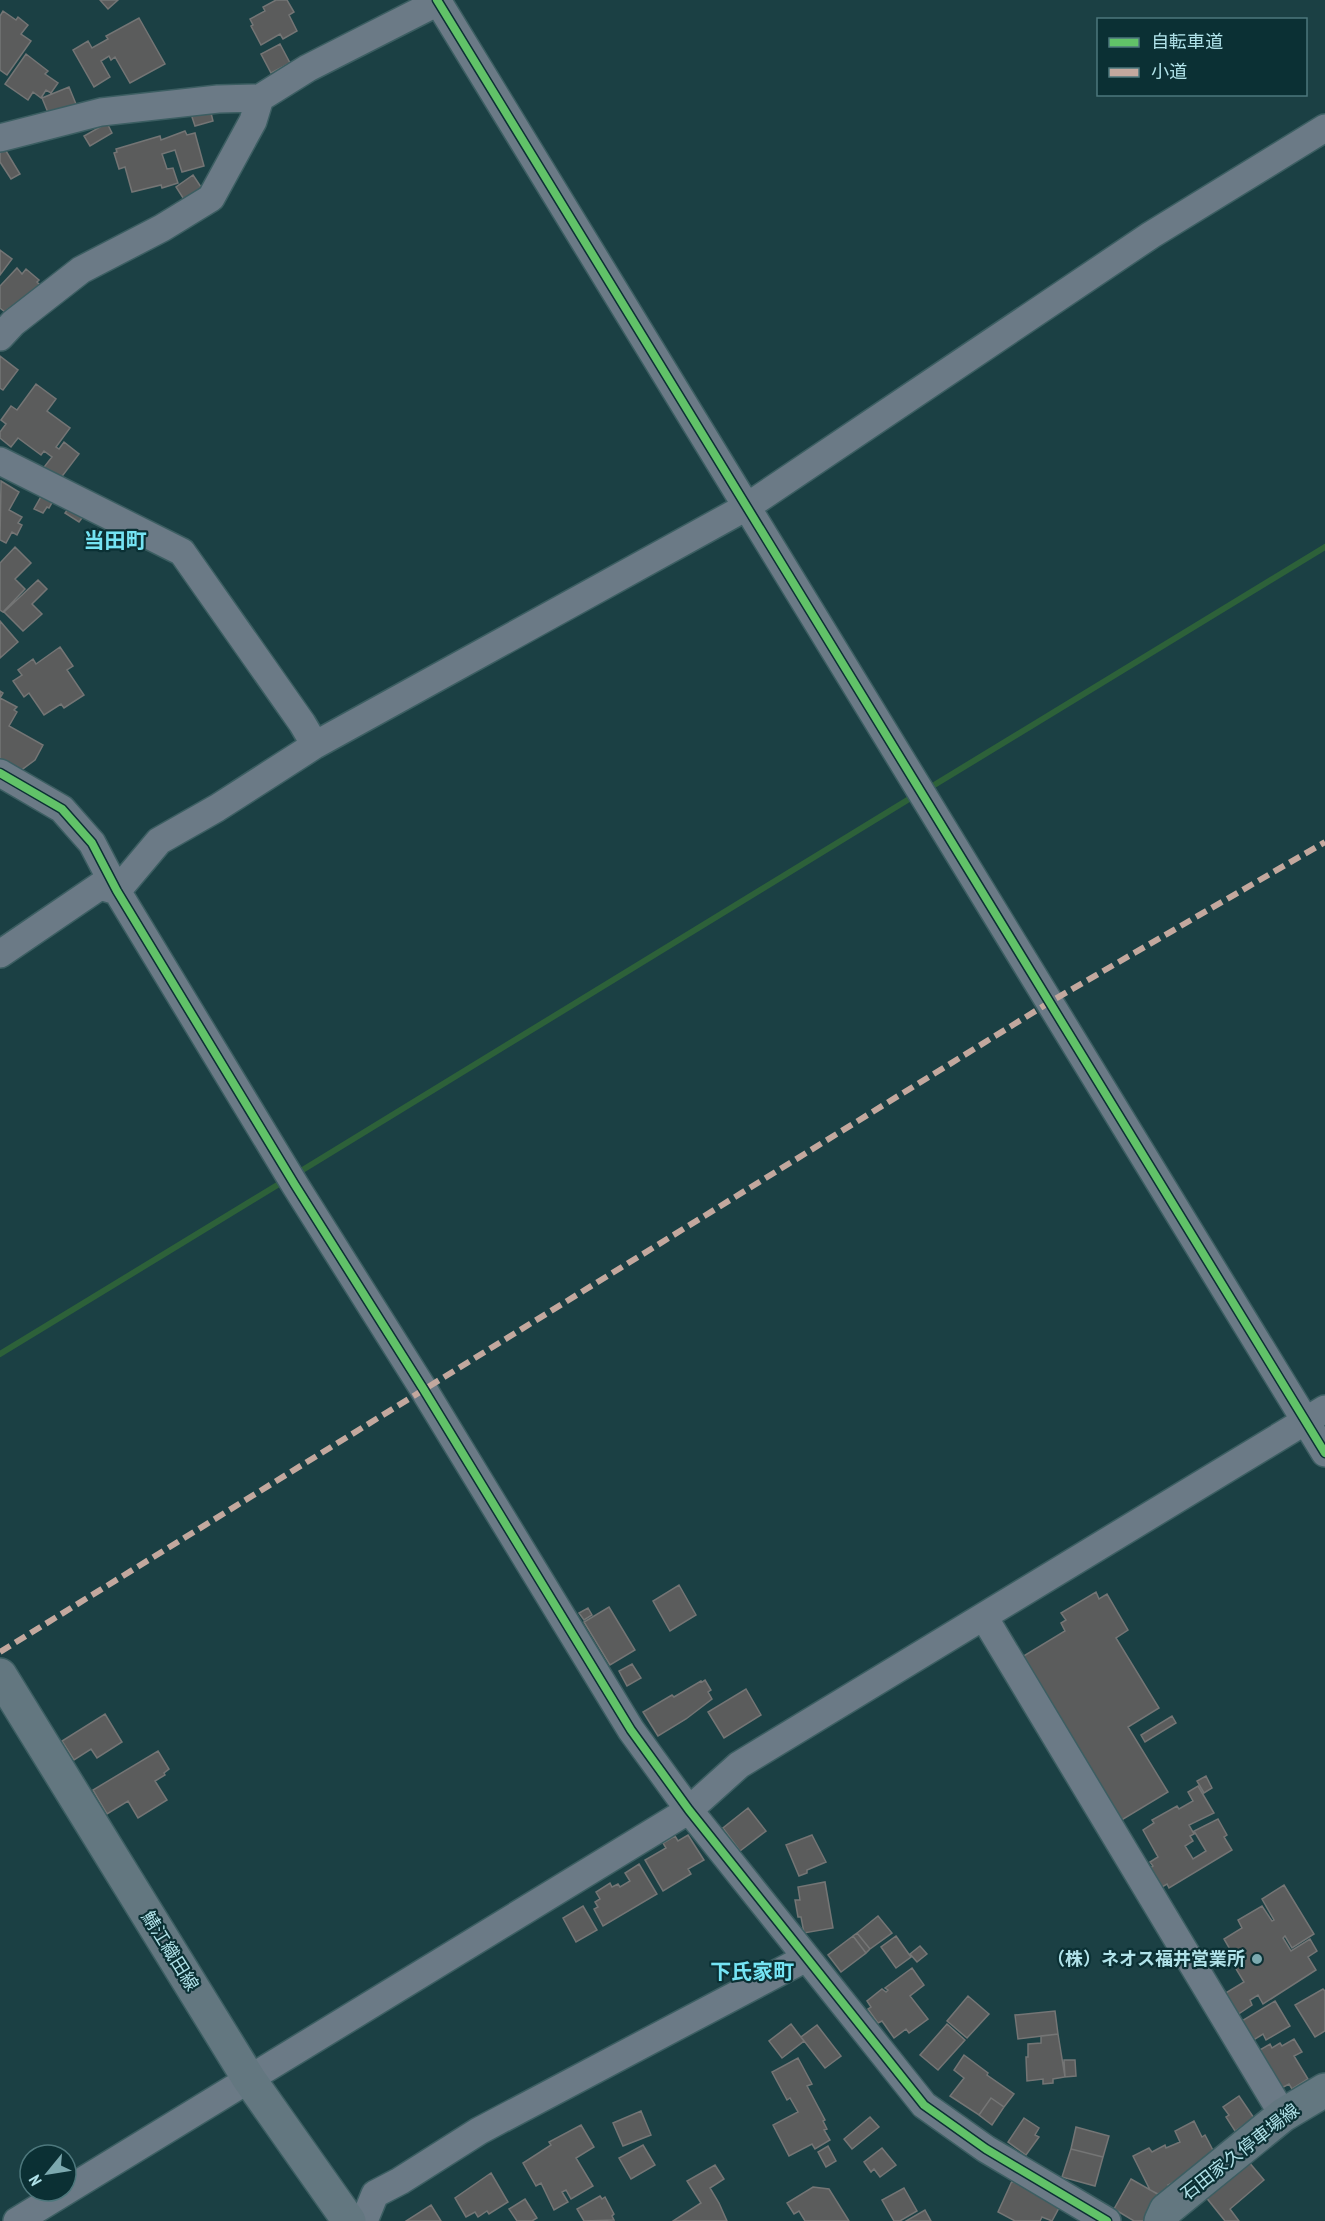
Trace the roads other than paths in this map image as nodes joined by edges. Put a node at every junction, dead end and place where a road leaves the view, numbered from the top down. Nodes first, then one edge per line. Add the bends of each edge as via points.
1 (437, 1) edge
2 (260, 98) junction
3 (1325, 128) edge
4 (0, 138) edge
5 (0, 337) edge
6 (0, 461) edge
7 (748, 506) junction
8 (315, 745) junction
9 (0, 773) edge
10 (117, 891) junction
11 (0, 954) edge
12 (1315, 1415) edge
13 (1325, 1453) edge
14 (984, 1617) junction
15 (0, 1675) edge
16 (689, 1810) junction
17 (806, 1958) junction
18 (249, 2079) junction
19 (1325, 2090) edge
20 (1283, 2115) junction
21 (78, 2184) edge
22 (46, 2203) edge
23 (16, 2221) edge
24 (349, 2221) edge
25 (364, 2221) edge
26 (1107, 2221) edge
27 (1161, 2221) edge

1 - 2 street via 308,68
1 - 7 street
2 - 4 street via 101,112
2 - 5 street via 254,121 211,198 81,270
3 - 7 street via 1151,235
6 - 8 street via 182,552
7 - 8 street
7 - 12 street
8 - 10 street via 159,841
9 - 10 street via 62,809 92,843
10 - 11 street via 100,886
10 - 16 street via 631,1730
12 - 13 street
12 - 14 street
14 - 16 street via 739,1765
14 - 20 street
15 - 18 main road, 鯖江織田線
16 - 17 street
16 - 18 street
17 - 25 street via 479,2131 375,2194
17 - 26 street via 924,2105 986,2149
18 - 21 street
18 - 24 main road, 鯖江織田線
19 - 20 main road, 石田家久停車場線
20 - 27 main road, 石田家久停車場線 via 1166,2210
22 - 23 street

